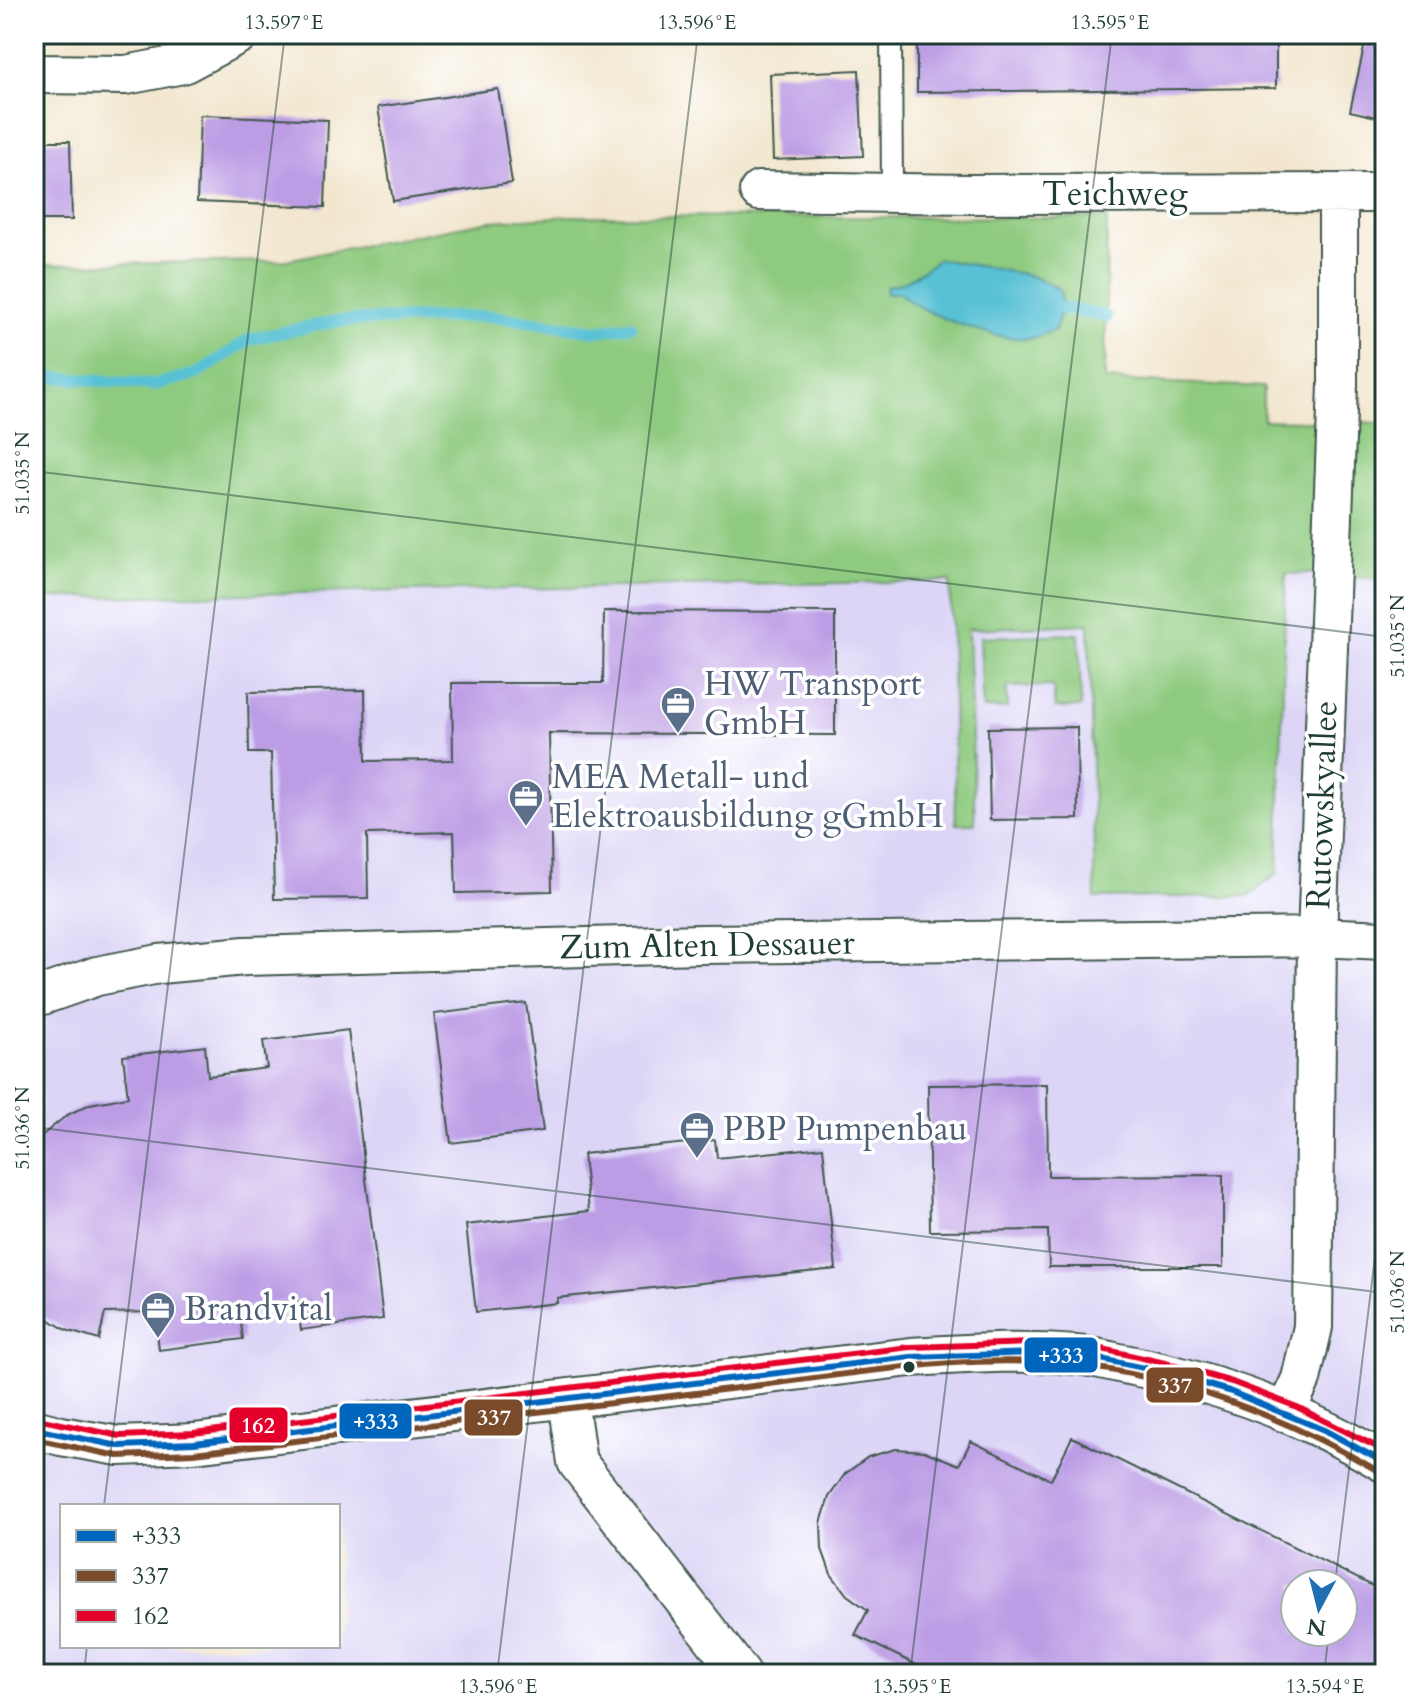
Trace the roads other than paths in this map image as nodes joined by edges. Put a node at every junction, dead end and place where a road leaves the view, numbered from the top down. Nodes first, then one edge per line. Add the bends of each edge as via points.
1 (239, 34) edge
2 (891, 34) edge
3 (34, 74) edge
4 (759, 191) dead end
5 (892, 193) junction
6 (1385, 193) edge
7 (1338, 194) junction
8 (1317, 937) junction
9 (1385, 940) edge
10 (34, 998) edge
11 (568, 1400) junction
12 (1286, 1412) junction
13 (34, 1429) edge
14 (1385, 1463) edge
15 (741, 1674) edge

1 - 3 street via 183,64 126,75
2 - 5 lane
4 - 5 street, Teichweg
5 - 7 street, Teichweg
6 - 7 street, Teichweg
7 - 8 street, Rutowskyallee via 1338,385
8 - 9 street, Zum Alten Dessauer
8 - 10 street, Zum Alten Dessauer via 245,956 97,976
8 - 12 street, Rutowskyallee via 1313,1327 1301,1379
11 - 12 street via 911,1357 1005,1351 1078,1355 1154,1370
11 - 13 street via 194,1443 119,1446
11 - 15 street via 577,1462
12 - 14 street

